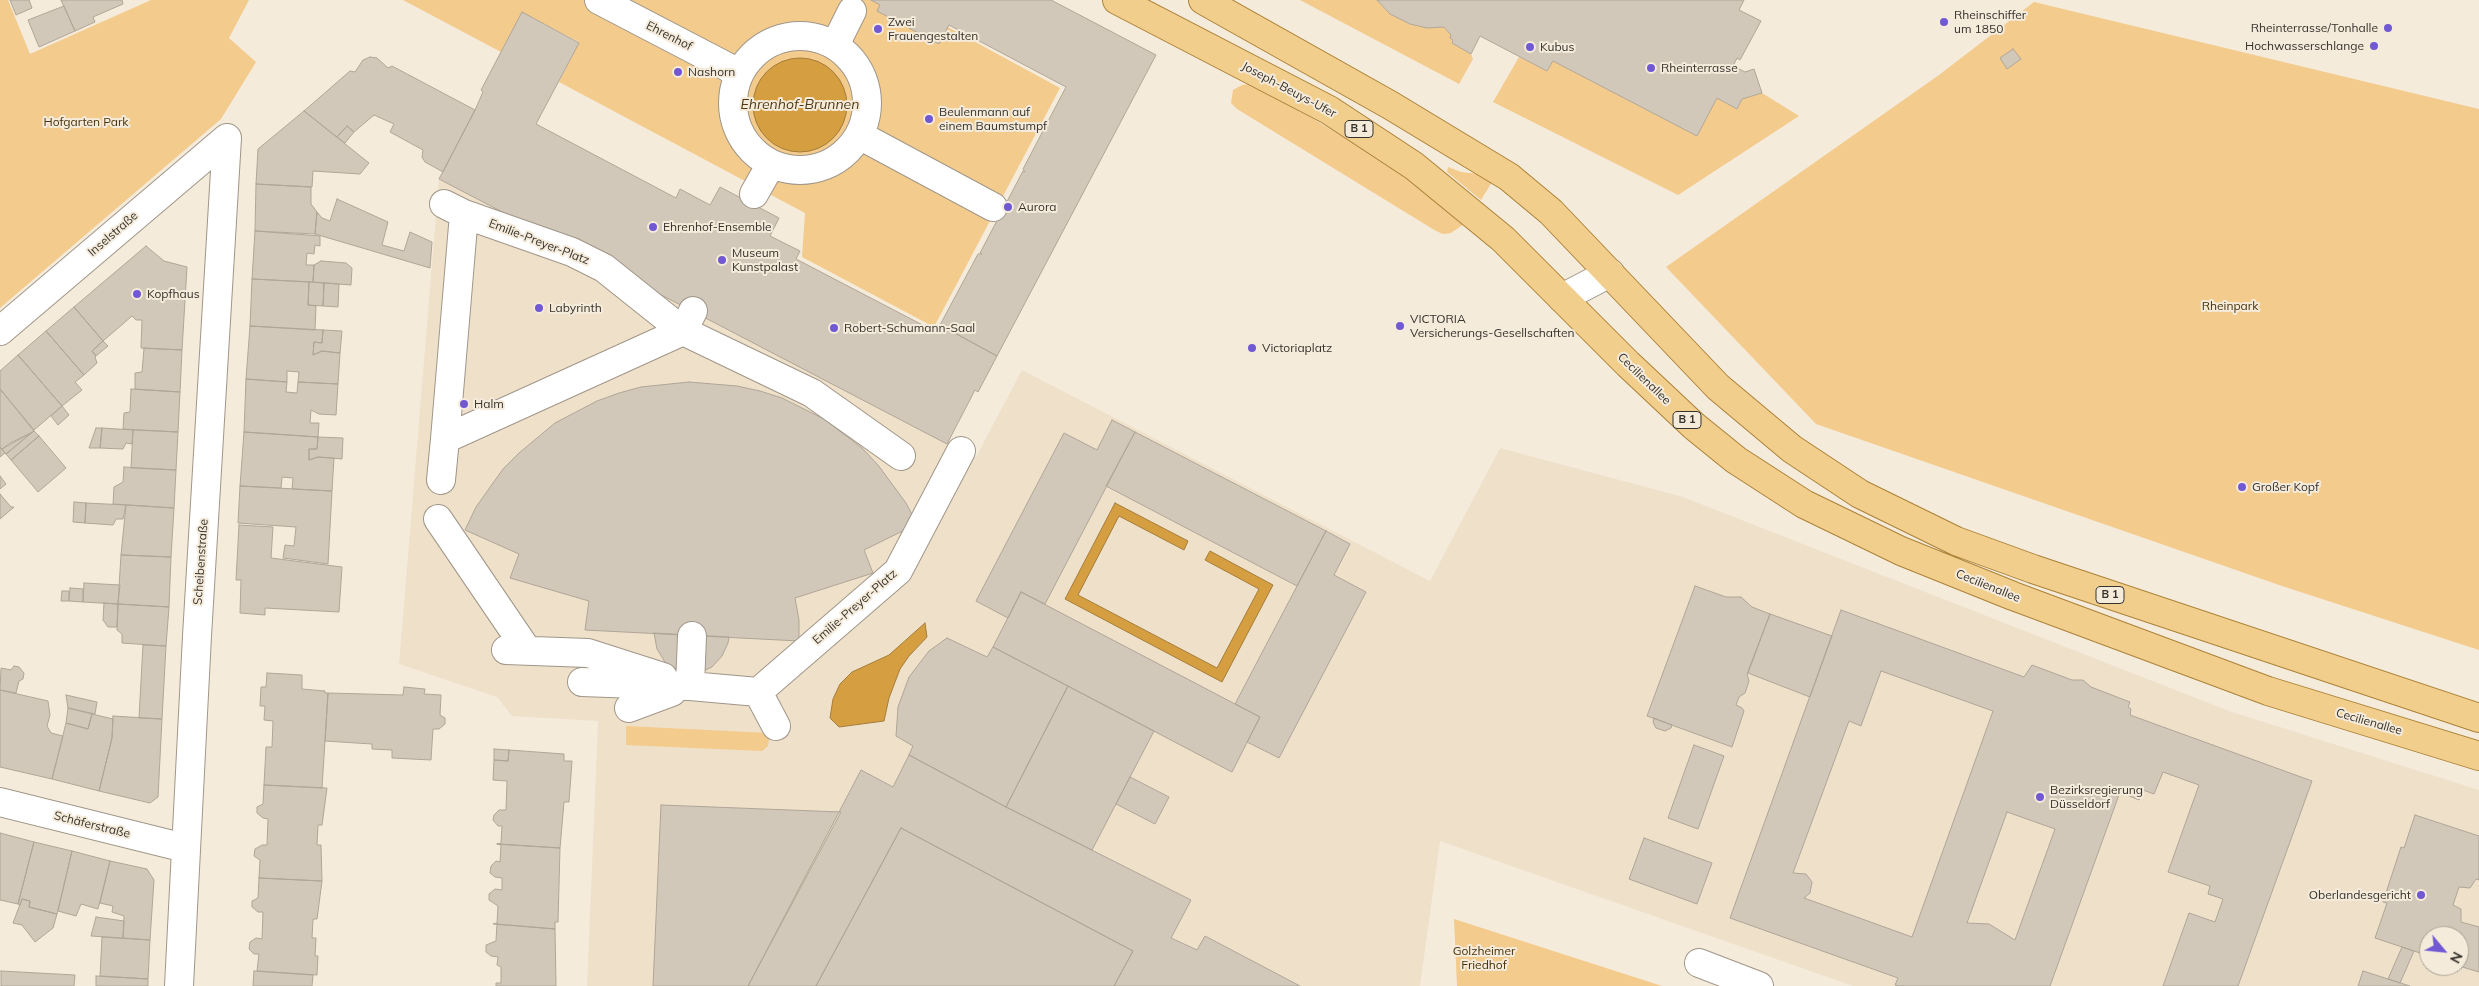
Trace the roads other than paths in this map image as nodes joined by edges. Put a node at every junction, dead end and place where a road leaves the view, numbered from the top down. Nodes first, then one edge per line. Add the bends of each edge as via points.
1 (599, 0) edge
2 (1117, 0) edge
3 (1203, 0) edge
4 (852, 11) dead end
5 (835, 44) junction
6 (739, 73) junction
7 (859, 135) junction
8 (227, 138) joint
9 (771, 164) junction
10 (754, 194) dead end
11 (993, 207) dead end
12 (1610, 273) junction
13 (1562, 298) junction
14 (688, 321) junction
15 (0, 331) edge
16 (445, 439) junction
17 (961, 451) dead end
18 (901, 456) dead end
19 (441, 480) dead end
20 (438, 519) dead end
21 (692, 636) dead end
22 (588, 652) junction
23 (690, 686) junction
24 (633, 692) junction
25 (758, 692) junction
26 (2479, 718) edge
27 (776, 726) dead end
28 (2479, 756) edge
29 (0, 802) edge
30 (185, 848) junction
31 (1699, 964) dead end
32 (179, 986) edge
33 (1760, 986) edge

1 - 6 street, Ehrenhof
2 - 13 main road, Joseph-Beuys-Ufer / B 1 via 1329,110 1379,141 1480,218
3 - 12 main road, B 1 via 1390,105 1509,177 1551,212
4 - 5 street
5 - 6 street via 814,36 792,36 771,42 752,55
5 - 7 street via 857,65 866,88 867,112
6 - 9 street via 733,93 733,115 740,135 753,152
7 - 9 street via 847,152 830,164 811,170 790,170
7 - 11 street
8 - 15 street, Inselstraße
8 - 30 street, Scheibenstraße
9 - 10 street
12 - 13 street
12 - 26 main road, B 1 via 1711,380 1762,426 1822,470 1902,516 1956,541 2033,569
13 - 28 main road, Cecilienallee / B 1 via 1694,426 1776,486 1840,522 1901,551 2012,596 2268,691
14 - 16 street
14 - 16 street, Emilie-Preyer-Platz via 604,268 572,252 454,209
14 - 18 street, Emilie-Preyer-Platz via 812,393
16 - 19 street, Emilie-Preyer-Platz
17 - 25 street, Emilie-Preyer-Platz via 940,476 898,571
20 - 22 street via 516,650
21 - 23 street
22 - 24 street
22 - 24 street via 585,687
23 - 24 street
23 - 24 street
23 - 25 street
25 - 27 street
29 - 30 street, Schäferstraße
30 - 32 street, Scheibenstraße
31 - 33 street

